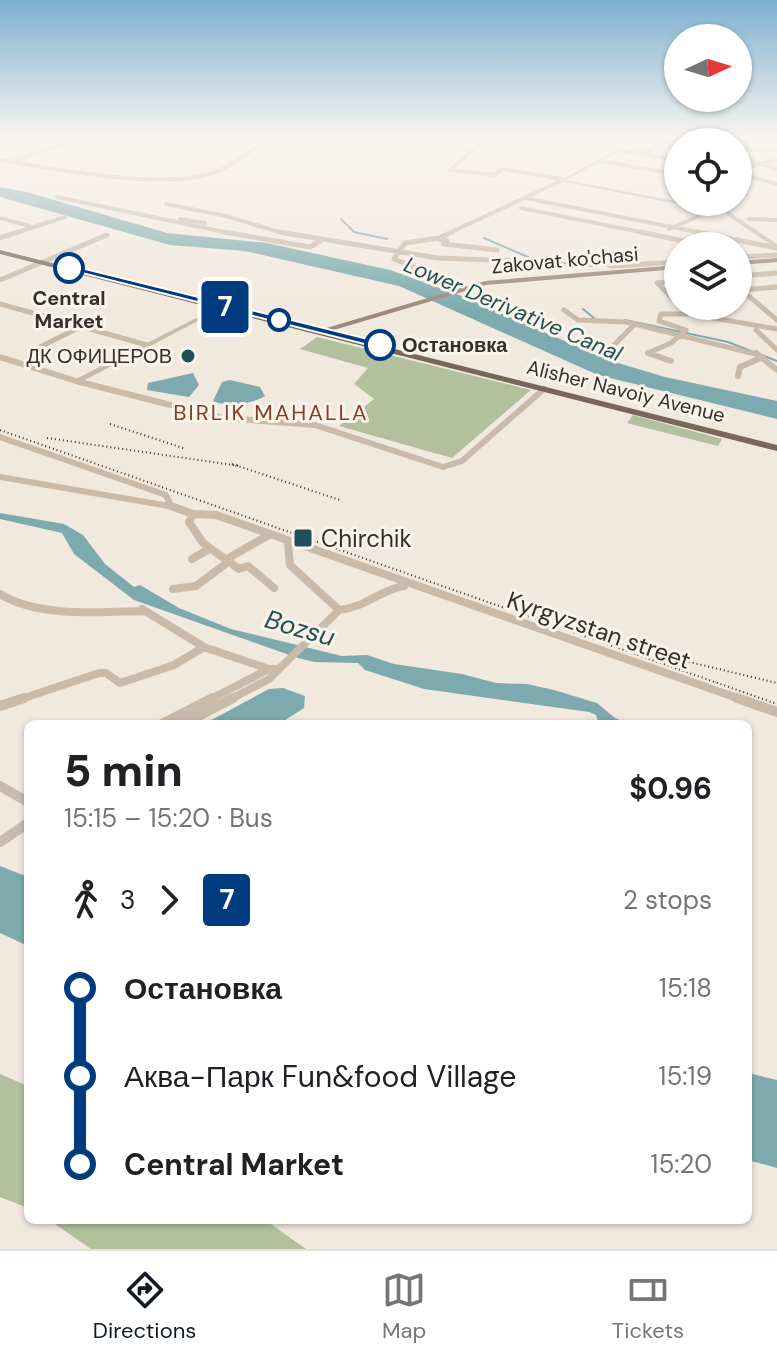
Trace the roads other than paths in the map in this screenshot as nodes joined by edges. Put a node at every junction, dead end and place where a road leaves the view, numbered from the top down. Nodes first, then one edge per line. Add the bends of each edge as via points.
1 (530, 195) edge
2 (643, 195) edge
3 (57, 197) dead end
4 (524, 198) junction
5 (664, 199) edge
6 (166, 204) dead end
7 (521, 208) dead end
8 (698, 216) edge
9 (736, 216) edge
10 (65, 217) dead end
11 (151, 217) junction
12 (0, 218) edge
13 (749, 219) dead end
14 (777, 220) edge
15 (205, 223) dead end
16 (30, 226) junction
17 (670, 228) junction
18 (107, 235) dead end
19 (658, 235) junction
20 (664, 236) edge
21 (0, 238) edge
22 (437, 239) junction
23 (320, 240) junction
24 (777, 248) edge
25 (497, 250) dead end
26 (0, 251) edge
27 (399, 252) junction
28 (752, 256) edge
29 (572, 257) dead end
30 (752, 257) edge
31 (777, 257) edge
32 (518, 261) dead end
33 (42, 262) junction
34 (664, 264) edge
35 (664, 265) edge
36 (777, 273) edge
37 (752, 275) edge
38 (0, 280) edge
39 (777, 287) edge
40 (752, 288) edge
41 (461, 289) junction
42 (752, 299) edge
43 (0, 304) edge
44 (221, 307) junction
45 (564, 310) dead end
46 (664, 314) edge
47 (715, 320) edge
48 (777, 320) edge
49 (635, 324) junction
50 (81, 327) junction
51 (777, 329) edge
52 (756, 330) junction
53 (319, 331) junction
54 (681, 337) junction
55 (147, 345) junction
56 (40, 347) dead end
57 (775, 347) edge
58 (610, 349) dead end
59 (0, 357) edge
60 (763, 357) junction
61 (671, 361) dead end
62 (777, 370) edge
63 (738, 376) dead end
64 (76, 381) junction
65 (545, 388) junction
66 (0, 437) edge
67 (777, 446) edge
68 (0, 477) edge
69 (171, 506) junction
70 (193, 514) junction
71 (269, 535) junction
72 (288, 542) junction
73 (209, 549) junction
74 (192, 559) dead end
75 (226, 561) junction
76 (409, 585) junction
77 (274, 588) dead end
78 (173, 589) dead end
79 (0, 594) edge
80 (4, 603) edge
81 (339, 610) junction
82 (204, 647) junction
83 (274, 669) junction
84 (0, 706) edge
85 (777, 712) edge
86 (170, 720) edge
87 (191, 720) edge
88 (0, 786) edge
89 (24, 800) edge
90 (24, 826) edge
91 (0, 842) edge

1 - 4 street
2 - 5 street
3 - 11 street via 119,215
4 - 17 street
4 - 22 street
6 - 23 street
7 - 19 street
8 - 17 street
9 - 24 street
10 - 16 street
11 - 15 street
11 - 23 street via 233,237 310,247
12 - 16 street
13 - 14 street
16 - 21 street
17 - 19 street
17 - 24 street
18 - 33 street
19 - 20 street
22 - 25 street
22 - 27 street via 405,243
23 - 27 street
26 - 33 main road, Alisher Navoiy Avenue
27 - 32 street
27 - 41 street via 394,259 400,265
28 - 31 street
29 - 34 street via 613,266
30 - 31 main road
33 - 38 street
33 - 44 main road, Alisher Navoiy Avenue
35 - 41 main road, Zakovat ko'chasi
36 - 37 street
39 - 40 street
41 - 53 main road, Zakovat ko'chasi
42 - 48 street
43 - 50 street
44 - 53 main road, Alisher Navoiy Avenue
44 - 55 street
45 - 49 street via 578,320
46 - 54 street via 657,319 686,330
47 - 52 street
49 - 54 street
49 - 58 street
50 - 55 street
50 - 56 street
51 - 52 street
52 - 57 street
53 - 65 main road, Alisher Navoiy Avenue
54 - 60 street
54 - 61 street via 648,353
55 - 64 street
59 - 64 street
60 - 62 street
60 - 63 street via 740,367
64 - 65 street via 231,419 315,425 450,467
65 - 67 main road, Alisher Navoiy Avenue
66 - 69 street via 166,495
68 - 69 street
69 - 70 street, Kyrgyzstan street
70 - 71 street, Kyrgyzstan street via 216,515
70 - 73 street via 189,522 194,535
71 - 72 street, Kyrgyzstan street
71 - 75 street
72 - 76 street, Kyrgyzstan street
72 - 81 street via 290,565
73 - 74 street
73 - 75 street
75 - 77 street via 239,569 248,566
75 - 78 street via 196,586
76 - 81 street via 386,588 358,610
76 - 85 street, Kyrgyzstan street
79 - 80 street
80 - 82 street via 92,613 144,610
81 - 83 street
82 - 83 street
82 - 84 street via 174,665 120,683 99,673
83 - 86 street
83 - 87 street via 269,679
88 - 89 street
90 - 91 street

